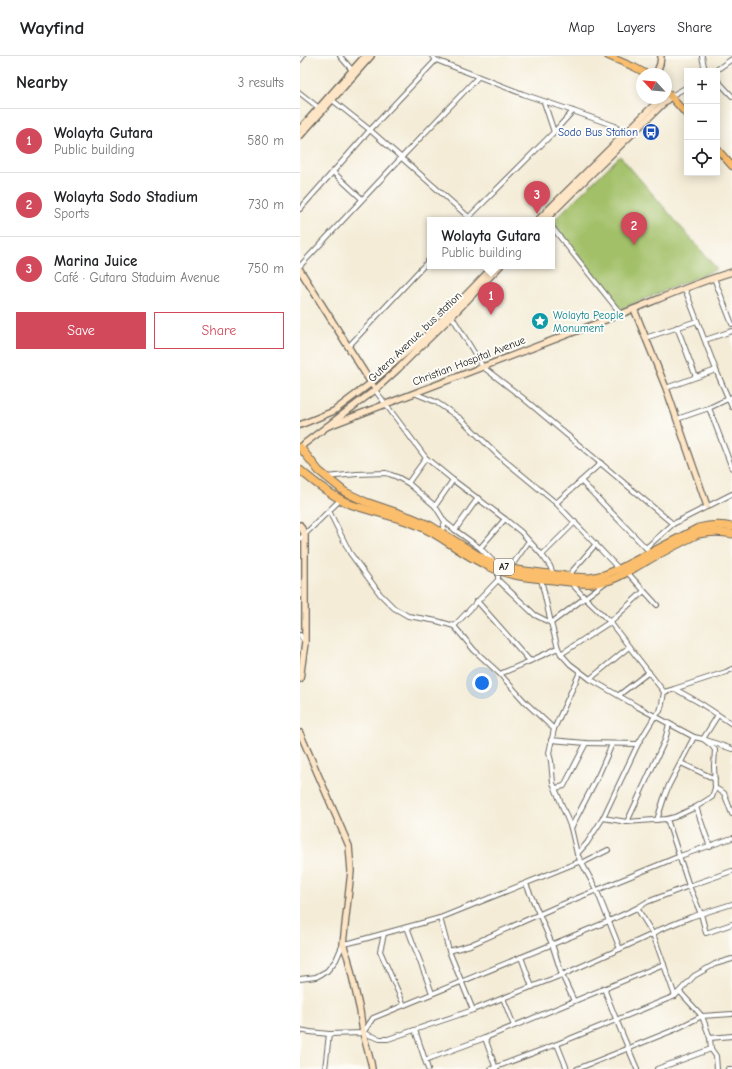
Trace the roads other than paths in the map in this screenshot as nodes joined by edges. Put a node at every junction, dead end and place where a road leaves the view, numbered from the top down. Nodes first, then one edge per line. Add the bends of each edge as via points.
1 (303, 56) edge
2 (340, 56) edge
3 (365, 56) edge
4 (372, 56) edge
5 (608, 56) edge
6 (661, 56) edge
7 (702, 56) edge
8 (434, 58) edge
9 (732, 59) edge
10 (300, 60) edge
11 (636, 68) edge
12 (658, 68) edge
13 (704, 68) edge
14 (720, 68) edge
15 (352, 70) junction
16 (478, 77) junction
17 (720, 83) edge
18 (684, 88) edge
19 (672, 92) edge
20 (300, 93) edge
21 (732, 96) edge
22 (672, 98) edge
23 (331, 99) junction
24 (544, 102) junction
25 (655, 104) edge
26 (656, 104) edge
27 (319, 108) junction
28 (573, 111) junction
29 (684, 112) edge
30 (300, 129) edge
31 (370, 130) junction
32 (554, 132) junction
33 (300, 136) edge
34 (625, 137) junction
35 (720, 152) edge
36 (401, 158) junction
37 (732, 166) edge
38 (333, 172) junction
39 (362, 199) junction
40 (300, 209) edge
41 (467, 217) edge
42 (471, 217) edge
43 (541, 217) edge
44 (549, 217) edge
45 (555, 231) edge
46 (427, 262) edge
47 (300, 266) edge
48 (491, 269) edge
49 (497, 269) edge
50 (300, 270) edge
51 (732, 272) edge
52 (714, 278) junction
53 (684, 289) junction
54 (634, 309) junction
55 (450, 314) junction
56 (621, 314) junction
57 (697, 321) junction
58 (732, 324) edge
59 (677, 327) junction
60 (732, 331) edge
61 (645, 338) junction
62 (705, 340) junction
63 (348, 347) junction
64 (483, 366) junction
65 (716, 370) junction
66 (696, 377) junction
67 (371, 383) junction
68 (666, 388) junction
69 (375, 390) junction
70 (414, 393) junction
71 (730, 398) edge
72 (386, 404) junction
73 (732, 407) edge
74 (709, 408) junction
75 (677, 419) junction
76 (300, 425) edge
77 (326, 427) junction
78 (300, 447) edge
79 (426, 458) junction
80 (601, 463) junction
81 (732, 468) edge
82 (300, 470) edge
83 (326, 477) junction
84 (453, 480) junction
85 (581, 481) junction
86 (408, 483) junction
87 (732, 494) edge
88 (478, 498) junction
89 (341, 499) junction
90 (556, 503) junction
91 (435, 506) junction
92 (707, 506) junction
93 (329, 511) junction
94 (505, 519) junction
95 (446, 522) junction
96 (575, 522) junction
97 (674, 524) junction
98 (300, 525) edge
99 (732, 528) edge
100 (455, 530) junction
101 (440, 534) junction
102 (732, 534) edge
103 (305, 535) junction
104 (300, 539) edge
105 (530, 541) junction
106 (596, 544) junction
107 (480, 548) junction
108 (647, 550) junction
109 (542, 555) junction
110 (497, 567) junction
111 (510, 568) junction
112 (623, 571) junction
113 (554, 577) junction
114 (541, 579) junction
115 (569, 579) junction
116 (498, 580) junction
117 (608, 581) junction
118 (644, 590) junction
119 (585, 598) junction
120 (477, 601) junction
121 (657, 605) dead end
122 (610, 622) junction
123 (551, 623) junction
124 (454, 626) junction
125 (300, 635) edge
126 (305, 642) junction
127 (629, 647) junction
128 (558, 648) junction
129 (561, 654) junction
130 (530, 661) junction
131 (732, 669) edge
132 (580, 672) junction
133 (649, 672) junction
134 (500, 674) junction
135 (300, 678) edge
136 (590, 679) junction
137 (664, 692) junction
138 (619, 695) junction
139 (718, 715) junction
140 (655, 716) junction
141 (669, 724) junction
142 (732, 724) edge
143 (554, 729) junction
144 (300, 733) edge
145 (694, 737) junction
146 (703, 739) junction
147 (551, 740) junction
148 (586, 743) junction
149 (612, 744) junction
150 (638, 744) junction
151 (732, 749) edge
152 (681, 763) junction
153 (715, 779) junction
154 (556, 788) junction
155 (715, 788) junction
156 (696, 807) junction
157 (732, 814) edge
158 (603, 818) junction
159 (667, 819) junction
160 (657, 820) junction
161 (627, 822) junction
162 (571, 828) junction
163 (732, 838) edge
164 (710, 847) junction
165 (608, 850) dead end
166 (577, 854) junction
167 (680, 856) junction
168 (581, 862) junction
169 (732, 871) edge
170 (526, 884) junction
171 (689, 886) junction
172 (597, 891) junction
173 (732, 904) edge
174 (637, 908) junction
175 (538, 914) junction
176 (701, 914) junction
177 (440, 918) junction
178 (609, 921) junction
179 (732, 924) edge
180 (407, 927) junction
181 (384, 934) junction
182 (653, 934) junction
183 (343, 944) junction
184 (552, 944) junction
185 (620, 949) junction
186 (449, 951) junction
187 (521, 957) junction
188 (732, 959) edge
189 (664, 964) junction
190 (562, 974) junction
191 (300, 978) edge
192 (462, 981) junction
193 (532, 987) junction
194 (604, 988) junction
195 (680, 992) junction
196 (432, 994) junction
197 (675, 996) junction
198 (503, 998) junction
199 (574, 1001) junction
200 (404, 1005) junction
201 (473, 1010) junction
202 (732, 1014) edge
203 (702, 1016) junction
204 (615, 1020) junction
205 (514, 1026) junction
206 (300, 1030) edge
207 (415, 1030) junction
208 (363, 1033) junction
209 (329, 1034) junction
210 (732, 1036) edge
211 (485, 1038) junction
212 (710, 1038) junction
213 (557, 1044) junction
214 (629, 1048) junction
215 (711, 1049) junction
216 (425, 1060) junction
217 (496, 1068) edge
218 (325, 1069) edge
219 (372, 1069) edge
220 (428, 1069) edge
221 (491, 1069) edge
222 (567, 1069) edge
223 (577, 1069) edge
224 (637, 1069) edge
225 (657, 1069) edge
226 (717, 1069) edge
227 (728, 1069) edge
228 (732, 1069) edge

1 - 10 street
2 - 15 street
3 - 15 main road
4 - 23 main road
5 - 11 main road
6 - 12 main road
7 - 13 street
8 - 16 street
8 - 31 street
9 - 14 street
15 - 23 main road
16 - 24 street
16 - 36 street
17 - 21 street
18 - 19 street
20 - 27 street
22 - 29 main road
23 - 27 main road
23 - 31 street
23 - 33 main road
24 - 28 street
24 - 32 street
25 - 34 main road
26 - 34 main road
27 - 30 main road
28 - 32 street
28 - 34 street via 614,126
31 - 36 street
31 - 38 street
32 - 42 street
34 - 43 main road
34 - 44 main road
35 - 37 main road
36 - 39 street
36 - 41 street
38 - 39 street
38 - 40 street
39 - 47 street
45 - 56 street
46 - 63 street
48 - 55 main road
49 - 55 main road, Gutera Avenue, bus station
50 - 63 main road
51 - 52 main road, Christian Hospital Avenue
52 - 53 main road, Christian Hospital Avenue
52 - 58 street
53 - 54 main road, Christian Hospital Avenue
53 - 57 street
54 - 56 main road, Christian Hospital Avenue
54 - 61 main road
55 - 64 street
55 - 67 main road
55 - 69 main road, Gutera Avenue, bus station
56 - 64 main road, Christian Hospital Avenue
57 - 59 street
57 - 62 street
59 - 61 street
59 - 66 street
60 - 62 street
61 - 68 main road
62 - 65 street
63 - 67 main road
64 - 70 main road, Christian Hospital Avenue
64 - 80 street
65 - 66 street
65 - 71 street
66 - 68 street
67 - 69 main road
67 - 76 main road via 334,411
68 - 75 main road
69 - 72 street
69 - 77 main road, Gutera Avenue, bus station
70 - 72 main road, Christian Hospital Avenue
70 - 90 street via 436,402 461,418 498,455
71 - 73 street
71 - 74 street
72 - 77 main road, Christian Hospital Avenue
72 - 79 street
74 - 75 street
74 - 81 street
75 - 92 main road
77 - 78 main road, Gutera Avenue, bus station
78 - 83 highway, A7
79 - 84 street
79 - 86 street
80 - 85 street
80 - 97 street
82 - 89 highway, A7
83 - 86 street via 389,474
83 - 101 highway, A7 via 345,492 410,517
84 - 88 street
84 - 91 street
85 - 90 street
85 - 108 street
86 - 91 street
87 - 92 street
88 - 94 street
88 - 100 street
89 - 93 street
89 - 101 highway, A7
90 - 96 street
91 - 95 street
92 - 97 street
93 - 103 street
93 - 124 street via 350,553 380,594 394,608 408,616
94 - 105 street
94 - 107 street
95 - 100 street
95 - 101 street
96 - 106 street
96 - 109 street
97 - 108 street
98 - 103 main road
99 - 108 highway, A7 via 719,525 698,528
100 - 107 street
101 - 110 highway, A7
102 - 112 highway, A7 via 698,534
103 - 104 street
103 - 126 main road
105 - 109 street
105 - 111 street
106 - 112 street
106 - 115 street
107 - 110 street
108 - 112 highway, A7
109 - 113 street
110 - 111 highway, A7
110 - 114 highway, A7 via 509,574
110 - 116 street
111 - 113 highway, A7
112 - 115 highway, A7 via 590,578
112 - 117 highway, A7
112 - 118 street
113 - 114 highway, A7
113 - 115 highway, A7
114 - 123 street
115 - 117 highway, A7 via 590,584
115 - 119 street
116 - 120 street
116 - 123 street via 535,615
117 - 119 street
118 - 121 street
118 - 122 street
119 - 122 street
119 - 123 street
120 - 124 street
120 - 130 street
122 - 127 street
122 - 129 street
123 - 128 street
124 - 134 street via 474,650
125 - 126 street
126 - 135 main road
127 - 133 street
127 - 136 street
128 - 129 street
128 - 130 street
129 - 132 street
130 - 134 street
131 - 137 street
132 - 136 street
132 - 143 street
133 - 137 street
133 - 138 street
134 - 143 street
136 - 138 street
137 - 139 street via 675,689
137 - 140 street via 660,711
138 - 140 street
139 - 142 street
139 - 146 street
140 - 141 street
140 - 150 street
141 - 145 street
141 - 161 street via 665,740
143 - 147 street
144 - 183 main road via 349,846 352,871
145 - 146 street
145 - 152 street
146 - 151 street
146 - 153 street via 715,750
147 - 148 street
147 - 154 street via 549,753
148 - 149 street
148 - 154 street via 564,786
149 - 150 street
149 - 162 street
150 - 158 street
152 - 153 street
152 - 160 street via 664,798
153 - 155 street
154 - 162 street
155 - 156 street via 712,797
155 - 157 street via 724,793
156 - 159 street
156 - 164 street
158 - 161 street
158 - 166 street
159 - 160 street
159 - 167 street
160 - 161 street
162 - 166 street
163 - 164 street
164 - 167 street
165 - 168 street
166 - 168 street
167 - 171 street
167 - 172 street
168 - 170 street
168 - 172 street
169 - 171 street
170 - 175 street
170 - 177 street
171 - 174 street
171 - 176 street
172 - 175 street
172 - 178 street
173 - 176 street
174 - 178 street
174 - 182 street
175 - 184 street
175 - 186 street
176 - 179 street via 706,933
176 - 182 street
177 - 180 street
177 - 186 street
178 - 184 street
178 - 185 street
180 - 181 street
180 - 196 street
181 - 183 street
181 - 200 street via 380,951
182 - 185 street
182 - 189 street
183 - 191 street via 336,960 327,971 316,978
183 - 208 main road via 360,1010
184 - 187 street
184 - 190 street
185 - 190 street
186 - 192 street
187 - 192 street
187 - 193 street
188 - 195 street via 715,964 694,976
189 - 194 street
189 - 197 street
190 - 193 street
190 - 199 street
192 - 196 street
192 - 201 street
193 - 198 street
194 - 199 street
194 - 204 street
195 - 197 street
195 - 203 street
196 - 200 street
197 - 204 street
198 - 201 street
198 - 205 street
199 - 205 street
200 - 208 street via 373,1018
201 - 207 street
202 - 203 street
203 - 212 street
203 - 214 street
204 - 213 street
204 - 214 street
205 - 211 street
206 - 209 street
207 - 208 street via 388,1039
207 - 216 street
208 - 209 street
208 - 219 main road
209 - 218 street
210 - 212 street
211 - 216 street
211 - 217 street
212 - 215 street
213 - 217 street
213 - 222 street
214 - 223 street
214 - 224 street
215 - 225 street
215 - 226 street via 716,1056
216 - 220 street
217 - 221 street
227 - 228 street

